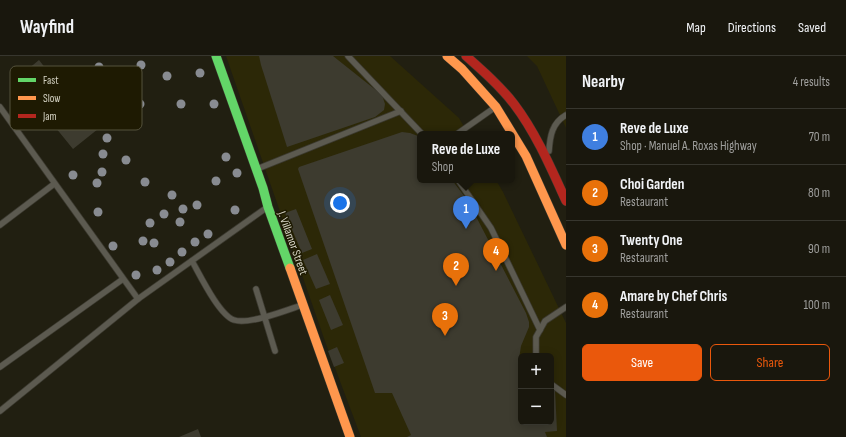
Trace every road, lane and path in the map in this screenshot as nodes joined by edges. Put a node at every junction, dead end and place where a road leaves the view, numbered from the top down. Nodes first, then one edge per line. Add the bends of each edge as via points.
1 (216, 56) edge
2 (348, 56) edge
3 (447, 56) edge
4 (466, 56) edge
5 (0, 107) edge
6 (496, 107) junction
7 (401, 111) junction
8 (566, 115) edge
9 (10, 121) edge
10 (16, 130) edge
11 (419, 131) edge
12 (461, 131) edge
13 (511, 131) edge
14 (515, 138) edge
15 (548, 162) junction
16 (256, 169) junction
17 (460, 183) edge
18 (54, 184) junction
19 (566, 201) edge
20 (268, 207) junction
21 (0, 225) edge
22 (566, 245) edge
23 (192, 261) junction
24 (123, 279) junction
25 (256, 289) dead end
26 (138, 299) junction
27 (303, 305) junction
28 (566, 307) edge
29 (264, 317) junction
30 (540, 330) junction
31 (275, 351) dead end
32 (536, 353) edge
33 (0, 367) edge
34 (554, 386) edge
35 (566, 395) edge
36 (0, 410) edge
37 (350, 437) edge

1 - 16 main road, J. Villamor Street
2 - 7 lane
3 - 6 main road
4 - 15 main road via 490,76 514,104
5 - 9 lane
6 - 12 lane
6 - 13 main road
7 - 11 lane
7 - 16 lane
8 - 15 lane via 556,122 552,130
10 - 18 lane
14 - 22 main road via 526,156
15 - 19 main road
16 - 20 main road, J. Villamor Street
17 - 30 lane via 491,228
18 - 21 lane
18 - 24 lane
20 - 23 lane
20 - 27 main road, J. Villamor Street
23 - 26 lane
23 - 29 lane via 223,313 234,320 248,322
24 - 26 lane
24 - 33 lane
25 - 29 lane
26 - 36 lane
27 - 29 lane
27 - 37 main road, J. Villamor Street
28 - 30 lane via 545,321
29 - 31 lane
30 - 32 lane via 536,337
34 - 35 lane

